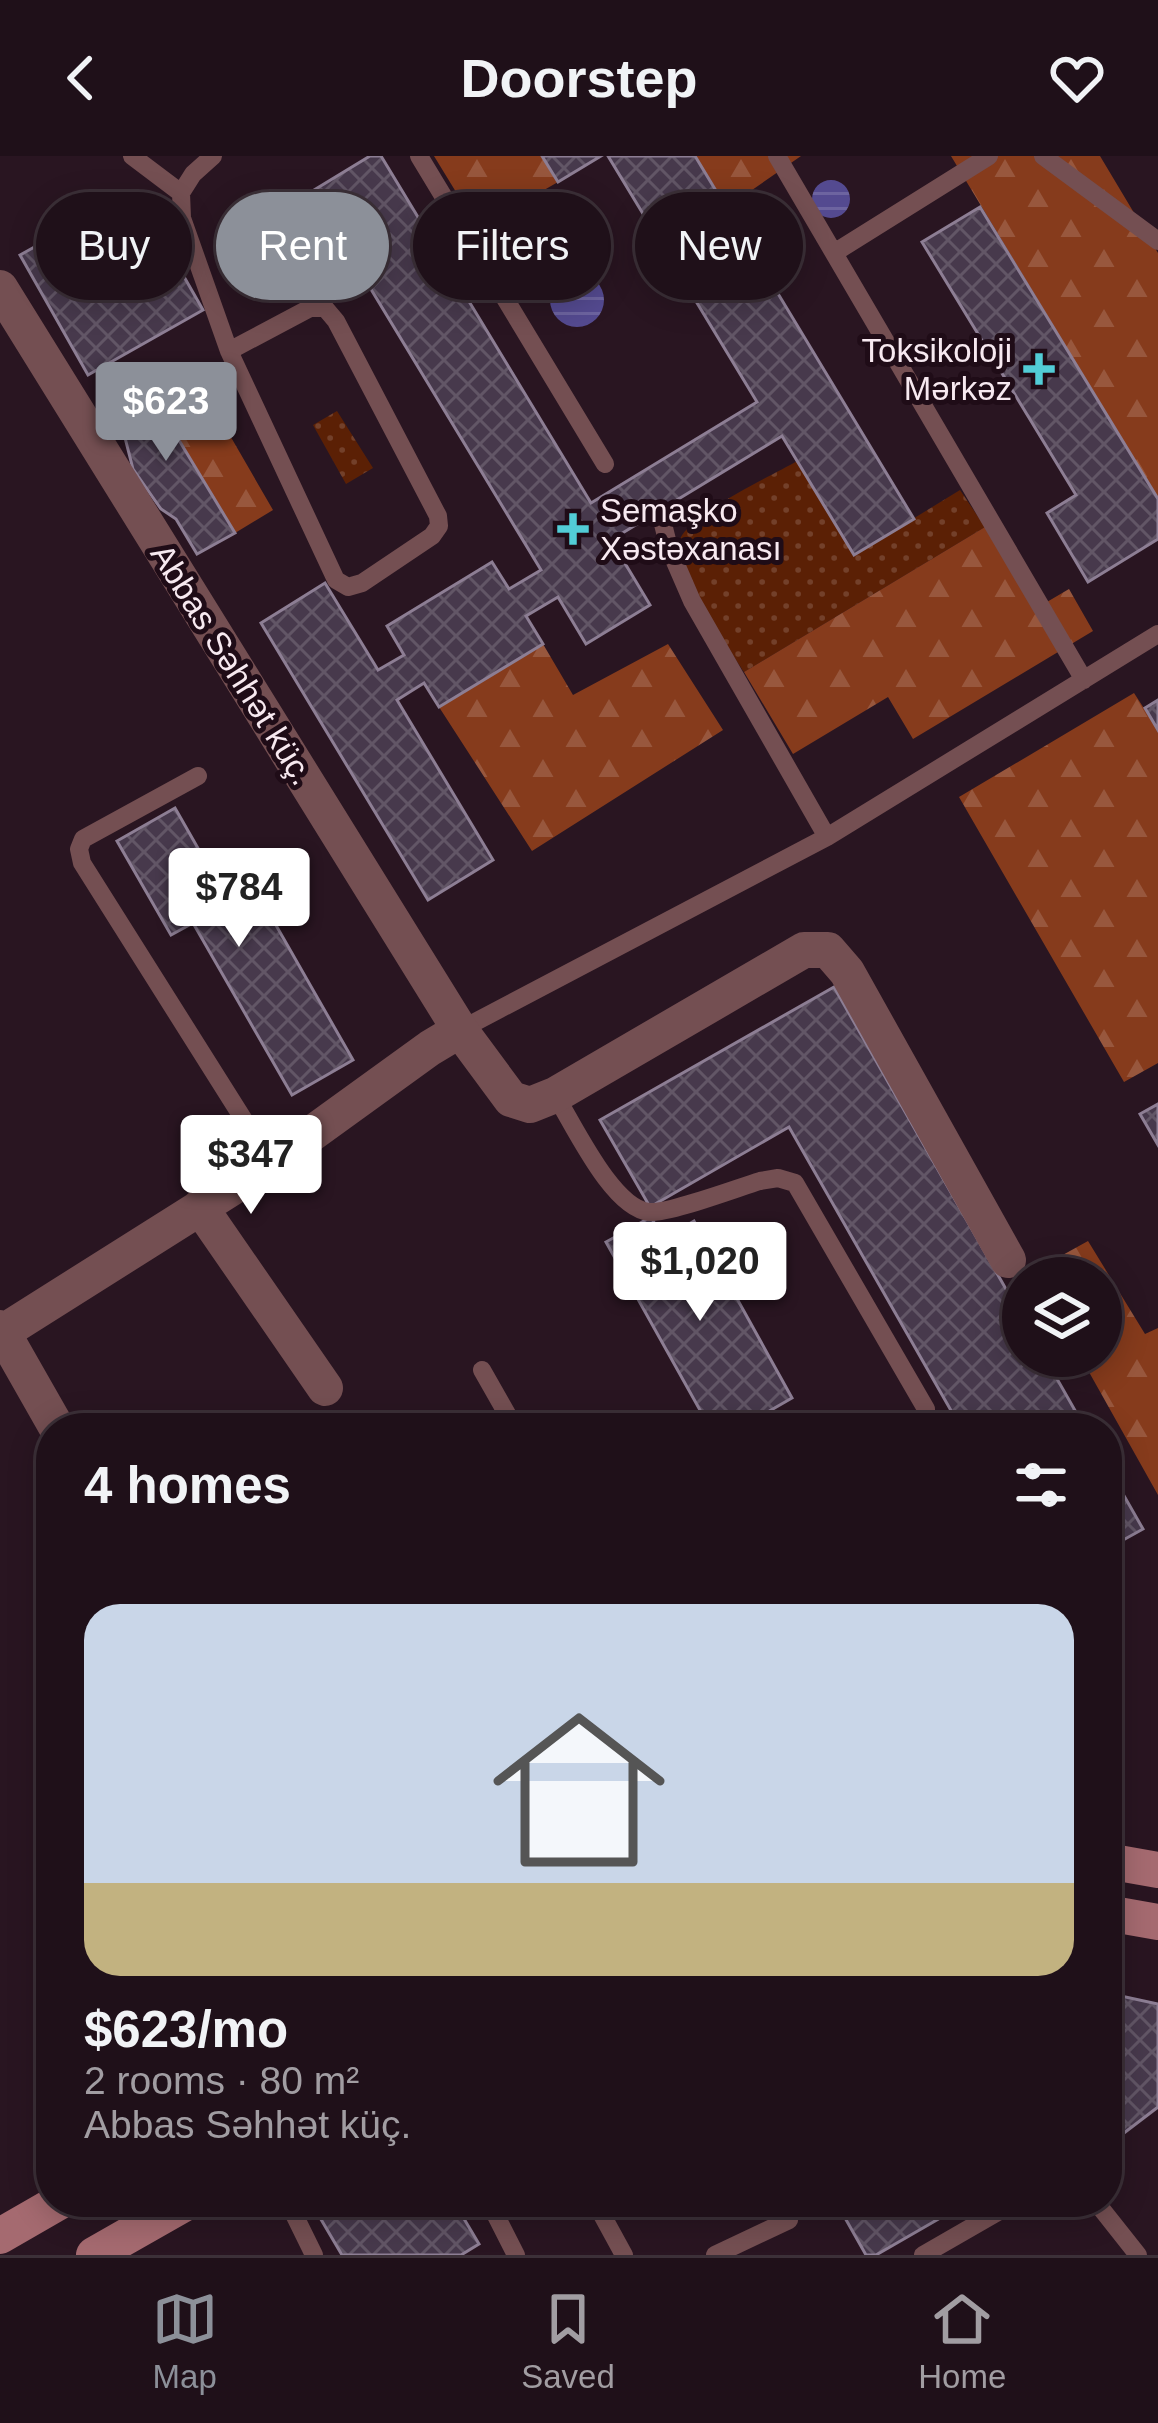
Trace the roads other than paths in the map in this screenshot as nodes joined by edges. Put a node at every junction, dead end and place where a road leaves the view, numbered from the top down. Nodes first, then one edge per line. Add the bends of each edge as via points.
1 (132, 156) edge
2 (213, 156) edge
3 (419, 156) edge
4 (778, 156) edge
5 (989, 156) edge
6 (1043, 156) edge
7 (180, 192) edge
8 (182, 192) edge
9 (1158, 241) edge
10 (192, 246) edge
11 (834, 253) junction
12 (0, 288) edge
13 (229, 351) junction
14 (605, 464) dead end
15 (662, 520) dead end
16 (1158, 634) edge
17 (1084, 680) junction
18 (198, 776) dead end
19 (826, 838) junction
20 (460, 1030) junction
21 (556, 1095) junction
22 (271, 1162) junction
23 (200, 1207) junction
24 (1006, 1257) edge
25 (1, 1332) edge
26 (482, 1370) dead end
27 (325, 1388) dead end
28 (48, 1413) edge
29 (506, 1413) edge
30 (926, 1413) edge
31 (1122, 1864) edge
32 (1158, 1870) edge
33 (1122, 1916) edge
34 (1158, 1922) edge
35 (36, 2215) edge
36 (161, 2217) edge
37 (295, 2217) edge
38 (496, 2217) edge
39 (603, 2217) edge
40 (989, 2217) edge
41 (1108, 2217) edge
42 (789, 2220) dead end
43 (0, 2236) edge
44 (94, 2255) edge
45 (314, 2255) edge
46 (515, 2255) edge
47 (624, 2255) edge
48 (716, 2255) edge
49 (922, 2255) edge
50 (1138, 2255) edge

1 - 7 lane
2 - 8 lane
3 - 14 lane
4 - 11 lane
5 - 11 lane
6 - 9 lane
10 - 13 lane
11 - 17 lane
12 - 20 street, Abbas Səhhət küç.
13 - 13 lane via 336,580 362,583 432,536 438,516 325,308 310,308
15 - 19 lane via 692,601
16 - 17 lane
17 - 19 lane
18 - 22 lane via 83,839 79,849
19 - 20 lane
20 - 21 street, Abbas Səhhət küç. via 511,1100 530,1105
20 - 22 street
21 - 24 street via 804,950 827,950 848,972
21 - 30 lane via 613,1189 650,1212 760,1181 795,1183
22 - 23 street
23 - 25 street
23 - 27 street
25 - 28 street
26 - 29 lane
31 - 32 main road
33 - 34 main road
35 - 43 main road
36 - 44 main road
37 - 45 lane
38 - 46 lane
39 - 47 lane
40 - 49 lane
41 - 50 lane
42 - 48 lane

